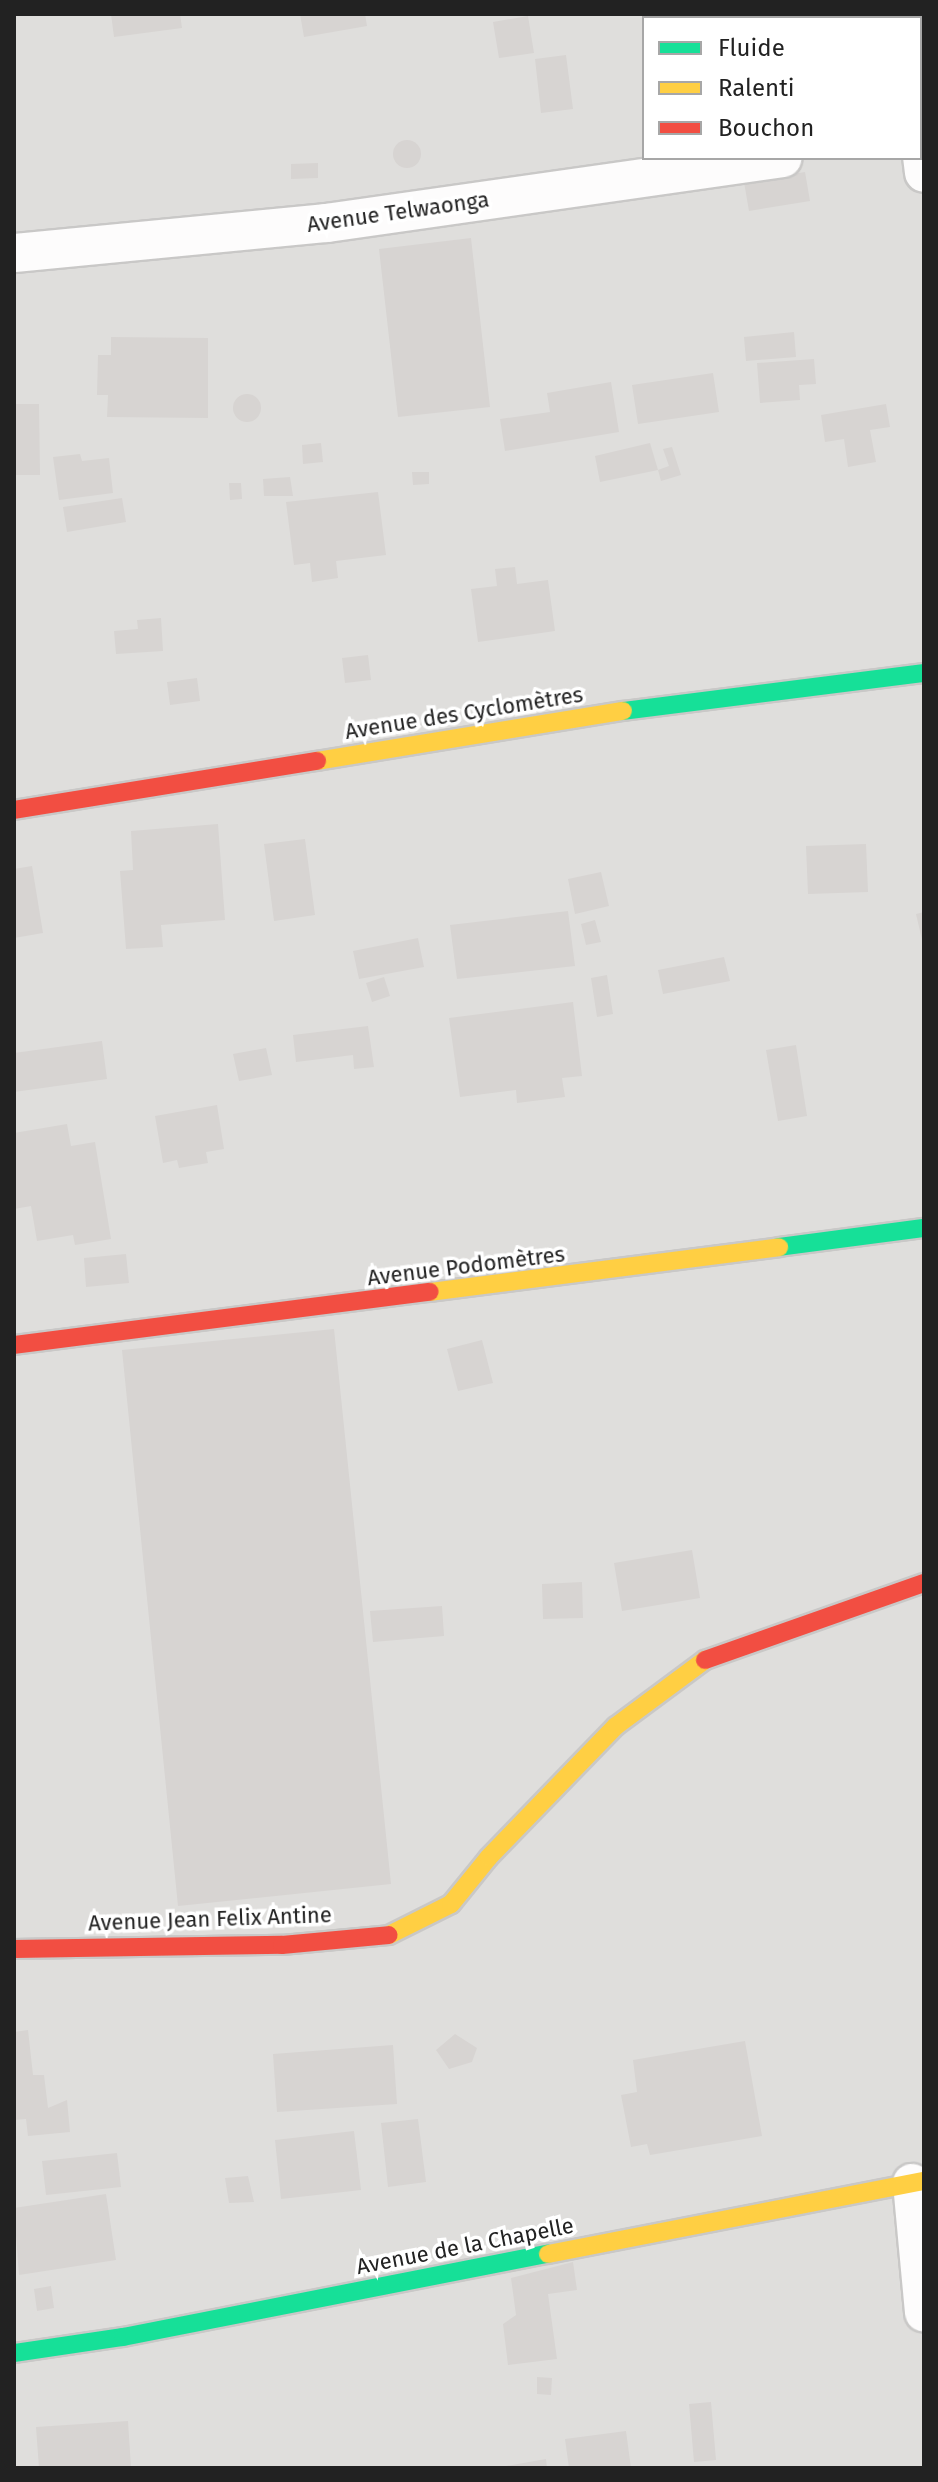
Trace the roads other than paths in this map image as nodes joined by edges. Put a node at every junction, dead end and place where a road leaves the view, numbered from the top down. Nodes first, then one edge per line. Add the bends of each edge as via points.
1 (922, 150) edge
2 (768, 160) edge
3 (924, 173) edge
4 (14, 253) edge
5 (924, 673) edge
6 (14, 810) edge
7 (924, 1228) edge
8 (14, 1345) edge
9 (924, 1583) edge
10 (14, 1949) edge
11 (918, 2182) edge
12 (924, 2312) edge
13 (14, 2353) edge

1 - 3 street
2 - 4 street, Avenue Telwaonga via 327,223
5 - 6 street, Avenue des Cyclomètres via 617,712
7 - 8 street, Avenue Podomètres
9 - 10 street, Avenue Jean Felix Antine via 703,1661 616,1726 489,1857 451,1904 399,1934 282,1945
11 - 12 street
11 - 13 street, Avenue de la Chapelle via 123,2337

